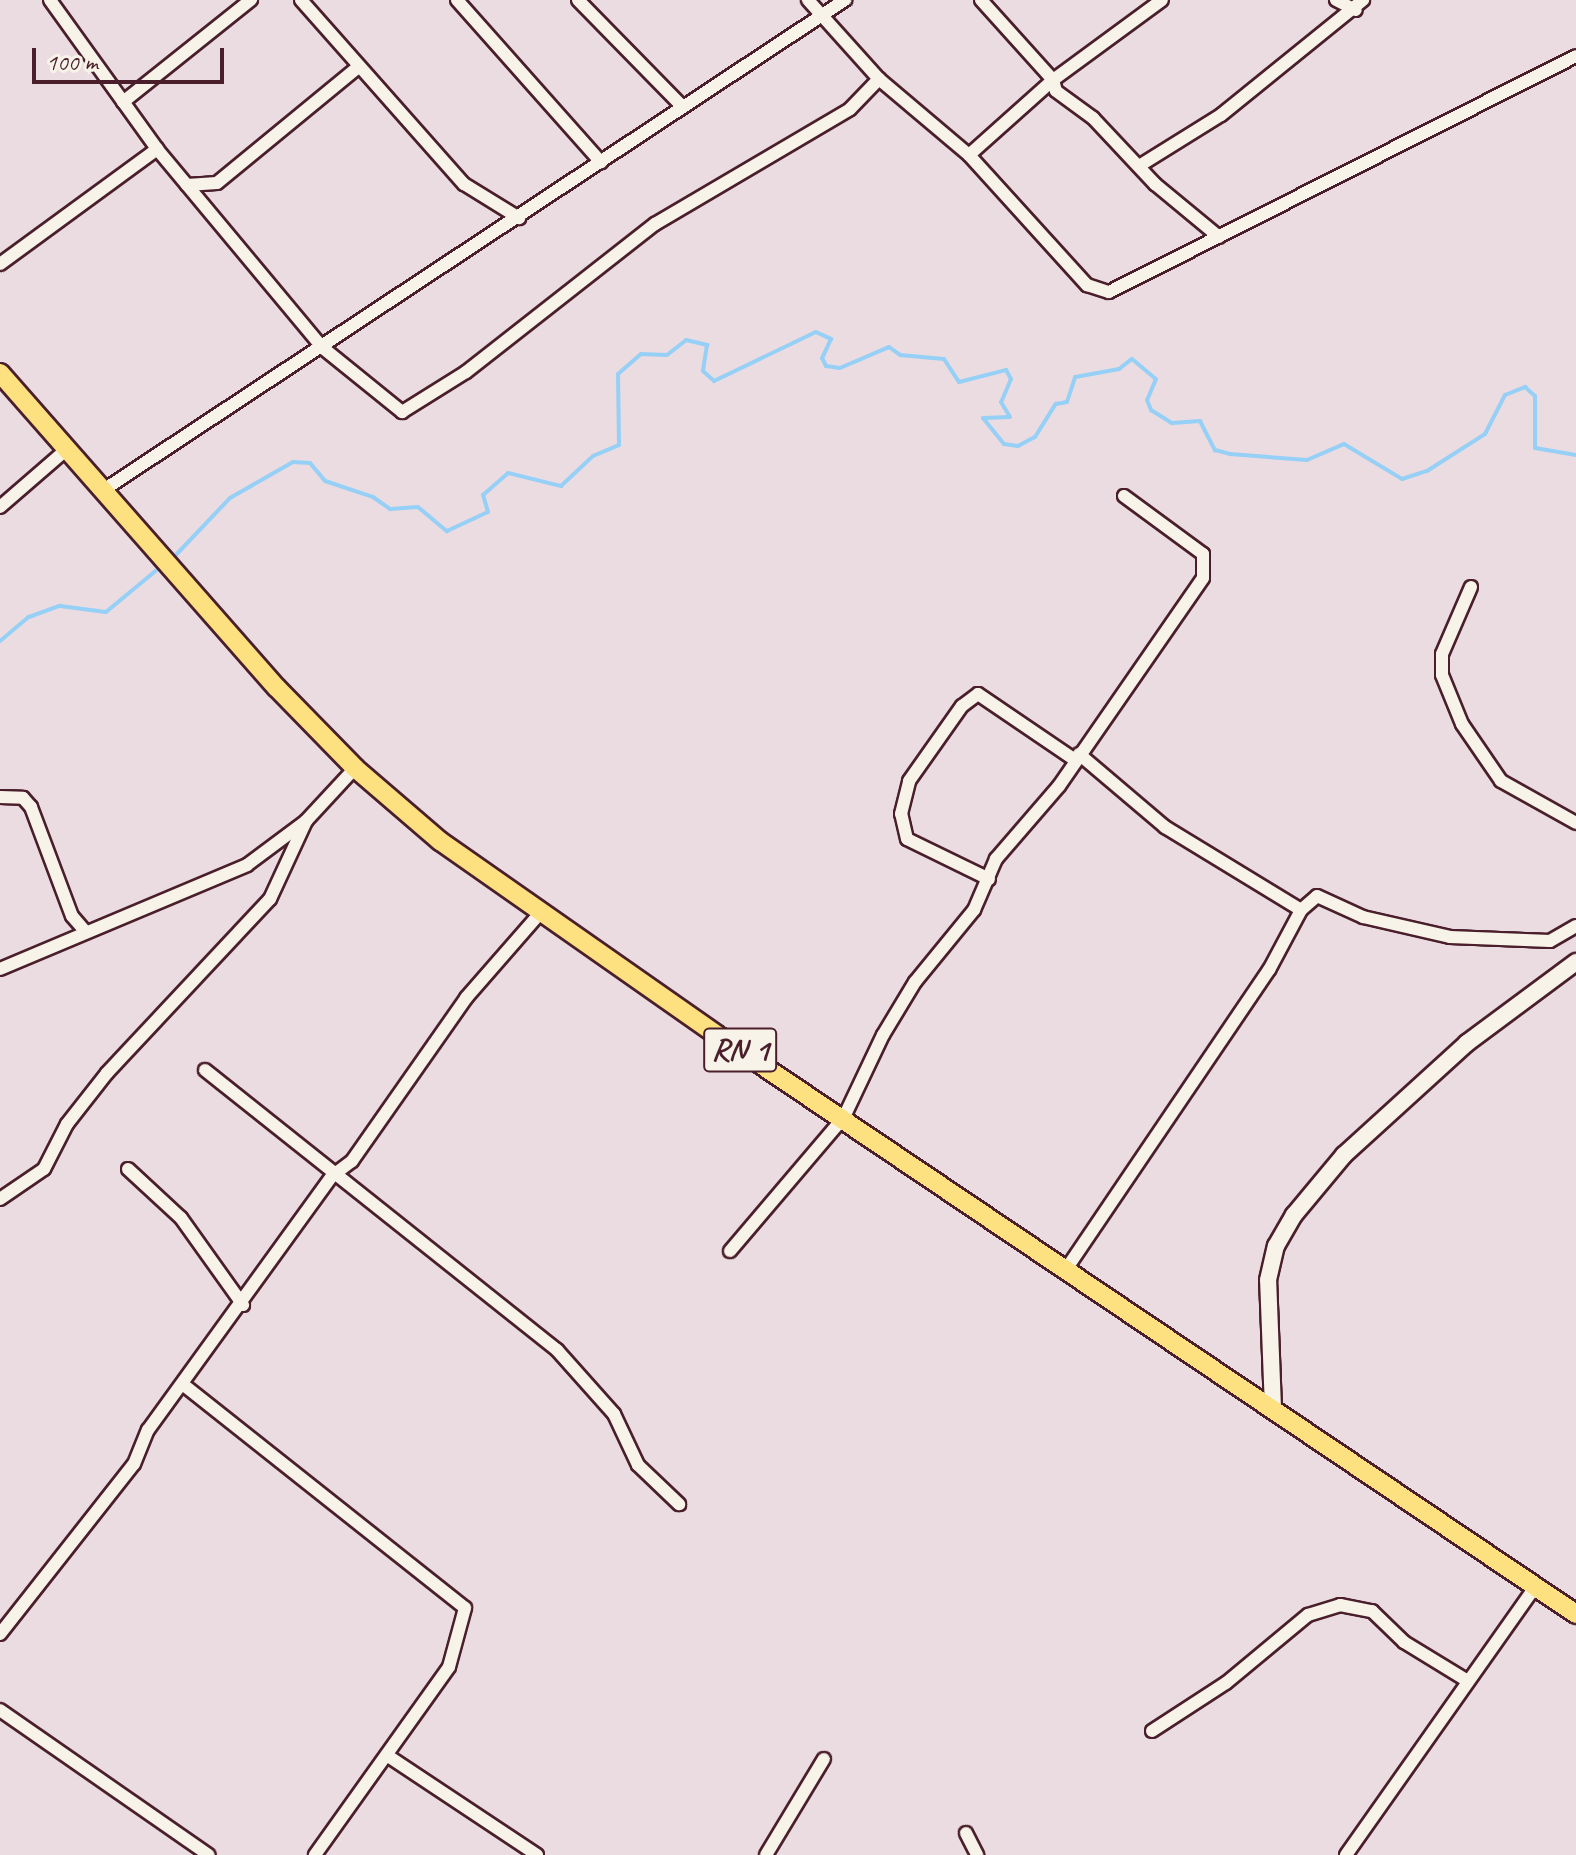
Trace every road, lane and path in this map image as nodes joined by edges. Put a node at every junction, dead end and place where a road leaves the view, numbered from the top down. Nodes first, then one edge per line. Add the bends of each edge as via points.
1 (50, 0) edge
2 (251, 0) edge
3 (301, 0) edge
4 (457, 0) edge
5 (578, 0) edge
6 (808, 0) edge
7 (845, 0) edge
8 (981, 0) edge
9 (1162, 0) edge
10 (1336, 0) edge
11 (1359, 5) edge
12 (822, 15) junction
13 (1576, 56) edge
14 (356, 69) junction
15 (879, 79) junction
16 (1053, 80) junction
17 (123, 102) junction
18 (681, 105) junction
19 (157, 149) junction
20 (969, 155) junction
21 (601, 162) junction
22 (1139, 166) junction
23 (187, 185) junction
24 (519, 218) junction
25 (1219, 237) junction
26 (0, 264) edge
27 (323, 348) junction
28 (0, 373) edge
29 (67, 449) junction
30 (102, 491) junction
31 (1124, 496) dead end
32 (0, 507) edge
33 (1471, 587) dead end
34 (1077, 757) junction
35 (355, 768) junction
36 (0, 797) edge
37 (306, 821) junction
38 (1576, 823) edge
39 (989, 879) junction
40 (1301, 910) junction
41 (541, 912) junction
42 (1576, 926) edge
43 (85, 931) junction
44 (1576, 962) edge
45 (0, 969) edge
46 (205, 1070) dead end
47 (844, 1117) junction
48 (128, 1169) dead end
49 (332, 1176) junction
50 (0, 1199) edge
51 (730, 1251) dead end
52 (1065, 1271) junction
53 (243, 1305) junction
54 (185, 1386) junction
55 (1273, 1408) junction
56 (679, 1504) dead end
57 (1536, 1586) junction
58 (1576, 1614) edge
59 (0, 1634) edge
60 (1468, 1681) junction
61 (0, 1710) edge
62 (1152, 1731) dead end
63 (388, 1756) junction
64 (824, 1759) dead end
65 (966, 1833) dead end
66 (209, 1855) edge
67 (315, 1855) edge
68 (537, 1855) edge
69 (766, 1855) edge
70 (977, 1855) edge
71 (1346, 1855) edge

1 - 17 street
2 - 17 street
3 - 14 street
4 - 21 street
5 - 18 street
6 - 12 street
7 - 12 street
8 - 16 street
9 - 16 street
10 - 11 street
11 - 22 street via 1221,115
12 - 15 street
12 - 18 street
13 - 25 street
14 - 23 street via 217,183
14 - 24 street via 480,199
15 - 20 street
15 - 27 street via 850,109 655,224 402,412
16 - 20 street
16 - 22 street via 1056,91 1093,118
17 - 19 street
18 - 21 street
19 - 23 street
19 - 26 street
20 - 25 street via 1094,288 1109,292 1142,280
21 - 24 street
22 - 25 street
23 - 27 street
24 - 27 street
27 - 30 street
28 - 29 main road, RN 1
29 - 30 main road, RN 1
29 - 32 street
30 - 35 main road, RN 1
31 - 34 street via 1183,536 1203,554 1208,568
33 - 38 street via 1442,654 1442,675 1462,724 1501,781
34 - 39 street via 996,859
34 - 39 street via 978,694 962,706 909,781 901,814 907,839
34 - 40 street via 1165,827
35 - 37 street
35 - 41 main road, RN 1 via 440,841
36 - 43 street via 23,798 31,807 72,916
37 - 43 street via 247,865
37 - 50 street via 270,899 107,1073 67,1124 44,1169
39 - 47 street via 974,910 907,995
40 - 42 street via 1317,896 1363,917 1511,944 1550,941
40 - 52 street via 1269,970
41 - 47 main road, RN 1
41 - 49 street via 466,998 352,1161
43 - 45 street
44 - 55 street via 1467,1043 1344,1155 1294,1215 1268,1280
46 - 49 street
47 - 51 street
47 - 52 main road, RN 1
48 - 53 street via 181,1218
49 - 53 street
49 - 56 street via 425,1241 557,1350 614,1414 638,1465
52 - 55 main road, RN 1
53 - 54 street
54 - 59 street via 148,1430 134,1464
54 - 63 street via 465,1608 449,1667
55 - 57 main road, RN 1
57 - 58 main road, RN 1
57 - 60 street
60 - 62 street via 1404,1642 1372,1611 1340,1605 1308,1615 1226,1683
60 - 71 street
61 - 66 street
63 - 67 street
63 - 68 street
64 - 69 street
65 - 70 street

